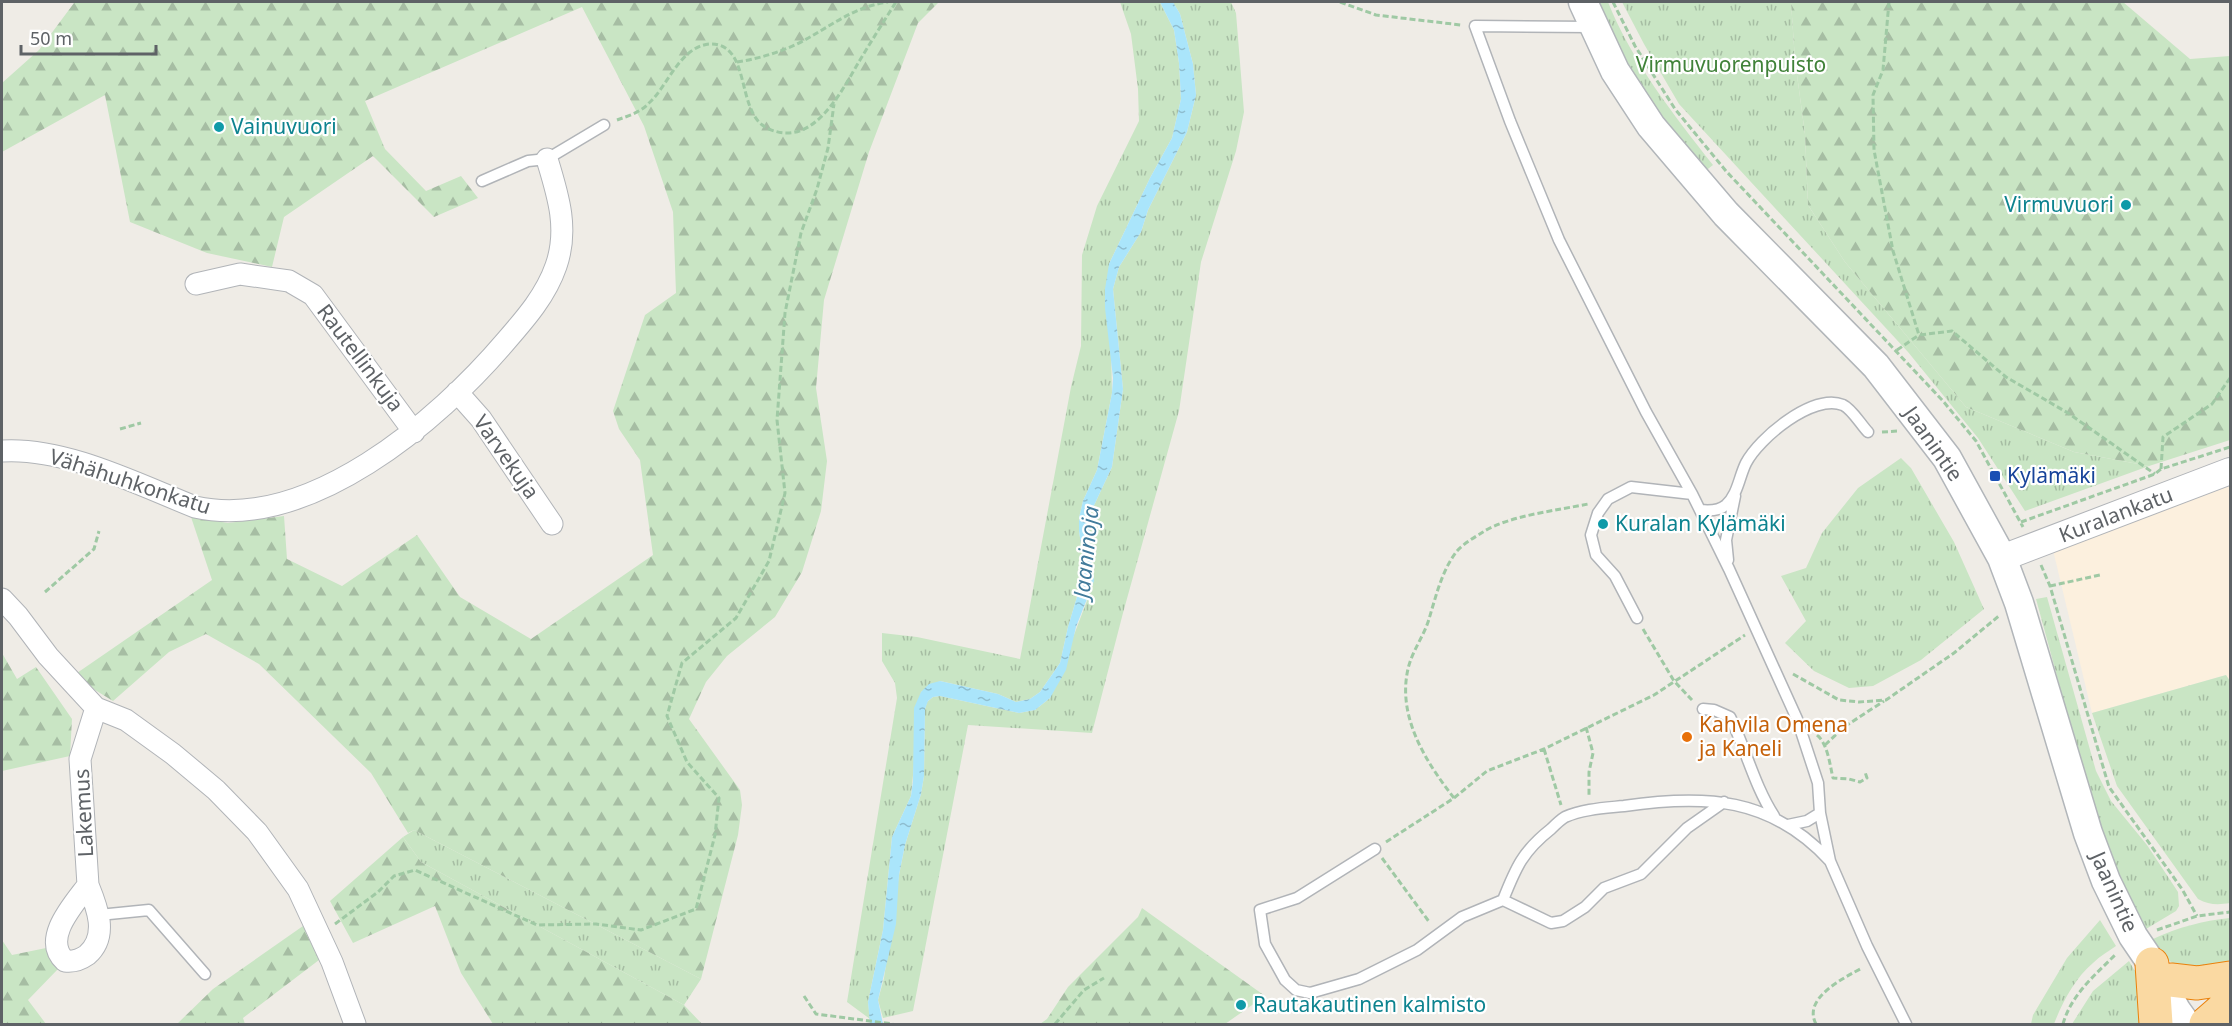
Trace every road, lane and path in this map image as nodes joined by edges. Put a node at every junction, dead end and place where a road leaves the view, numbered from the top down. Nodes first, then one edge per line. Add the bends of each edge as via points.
1 (888, 2) edge
2 (896, 2) edge
3 (1340, 2) edge
4 (1583, 2) edge
5 (1613, 2) edge
6 (1889, 2) edge
7 (1475, 26) junction
8 (1594, 27) junction
9 (737, 62) junction
10 (834, 104) junction
11 (604, 125) joint
12 (547, 159) junction
13 (482, 181) dead end
14 (196, 284) dead end
15 (1919, 335) junction
16 (1897, 350) junction
17 (2230, 378) edge
18 (457, 392) junction
19 (141, 423) dead end
20 (1894, 423) dead end
21 (120, 429) dead end
22 (414, 432) junction
23 (1868, 432) joint
24 (2230, 447) edge
25 (2, 451) edge
26 (2161, 469) junction
27 (2230, 471) edge
28 (2155, 474) junction
29 (1736, 490) junction
30 (1692, 494) junction
31 (1606, 500) junction
32 (1700, 510) junction
33 (552, 524) dead end
34 (99, 531) dead end
35 (2002, 558) junction
36 (2041, 567) dead end
37 (1729, 569) junction
38 (2100, 575) dead end
39 (2050, 586) junction
40 (45, 592) dead end
41 (2, 599) edge
42 (1637, 617) joint
43 (2005, 622) dead end
44 (1757, 628) junction
45 (1769, 654) junction
46 (1674, 681) junction
47 (1886, 700) junction
48 (96, 708) junction
49 (1703, 709) joint
50 (1797, 719) junction
51 (1586, 727) junction
52 (1824, 746) junction
53 (1544, 749) junction
54 (1865, 772) dead end
55 (1454, 798) junction
56 (1724, 802) junction
57 (1590, 810) junction
58 (1820, 813) junction
59 (1564, 818) junction
60 (1775, 819) junction
61 (1788, 825) junction
62 (1375, 849) junction
63 (1830, 861) junction
64 (88, 885) junction
65 (1503, 900) junction
66 (2230, 912) edge
67 (99, 915) junction
68 (2196, 916) junction
69 (2155, 931) dead end
70 (318, 932) junction
71 (1438, 935) junction
72 (2116, 954) dead end
73 (1875, 962) junction
74 (2161, 972) junction
75 (204, 974) dead end
76 (1104, 978) dead end
77 (2230, 978) edge
78 (804, 996) dead end
79 (2208, 1020) edge
80 (355, 1024) edge
81 (888, 1024) edge
82 (893, 1024) edge
83 (1056, 1024) edge
84 (1816, 1024) edge
85 (1906, 1024) edge
86 (2063, 1024) edge
87 (2156, 1024) edge

1 - 9 path via 870,4 795,45
2 - 10 path
3 - 7 path via 1376,15
4 - 8 main road, Jaanintie
5 - 16 path via 1635,46 1675,109 1726,171
6 - 15 path via 1883,70 1873,95 1874,150 1893,251
7 - 8 lane
7 - 30 lane via 1559,240
8 - 35 main road, Jaanintie via 1615,71 1651,126 1726,214 1876,366 1947,458
9 - 10 path via 748,102 765,127 794,132 810,126
9 - 11 path via 721,46 696,48 648,105
10 - 70 path via 828,148 801,233 785,313 777,420 785,493 769,561 736,618 682,663 667,716 687,762 719,798 715,835 696,909 642,930 596,924 537,925 415,870 394,876 341,921
11 - 12 lane
12 - 13 lane via 528,161
12 - 18 street, Vähähuhkonkatu via 562,213 557,265 541,299 484,367
14 - 22 street, Rautellinkuja via 240,274 289,281 313,295
15 - 16 path
15 - 28 path via 1952,331 2006,377 2068,413
16 - 28 path via 1976,441 2021,522
17 - 26 path via 2212,404 2163,437
18 - 22 street, Vähähuhkonkatu
18 - 33 street, Varvekuja via 481,419
19 - 21 path
20 - 23 path via 1901,431
22 - 25 street, Vähähuhkonkatu via 342,478 292,500 252,510 195,507 77,461 30,451
23 - 29 lane via 1844,405 1820,404 1780,425 1759,445 1746,463
24 - 26 path
26 - 28 path
27 - 35 street, Kuralankatu
29 - 32 lane via 1726,505 1712,512
29 - 37 lane via 1726,540
30 - 31 lane via 1632,487
30 - 32 lane
31 - 42 lane via 1591,534 1596,555 1615,576
31 - 55 path via 1524,517 1485,530 1457,550 1442,578 1427,627 1408,668 1406,703 1426,758
32 - 37 lane
34 - 40 path via 94,549
35 - 74 main road, Jaanintie via 2106,880 2133,936
36 - 39 path
37 - 44 lane
38 - 39 path
39 - 68 path via 2109,787 2182,889
41 - 48 street
42 - 46 path
43 - 47 path via 2002,613 1954,653
44 - 45 lane
44 - 46 path
45 - 47 path via 1788,672 1839,700
45 - 50 lane
46 - 49 path
46 - 51 path via 1654,695
47 - 52 path
48 - 64 street, Lakemus via 80,759
48 - 70 street via 126,720 216,790 257,832 298,889
49 - 60 lane via 1730,717
50 - 52 path via 1821,738
50 - 58 lane via 1818,783
51 - 53 path
51 - 57 path via 1593,753
52 - 54 path via 1833,778 1860,782 1867,778
53 - 55 path via 1487,771
53 - 59 path
55 - 62 path
56 - 57 lane via 1648,802
56 - 60 lane via 1758,810
56 - 65 lane via 1687,828 1641,874 1604,888 1563,921 1551,923
57 - 59 lane
58 - 61 lane
58 - 63 lane
59 - 65 lane via 1537,840 1517,864
60 - 61 lane
61 - 63 lane
62 - 71 path
62 - 71 lane via 1297,897 1260,910 1265,944 1285,980 1296,990 1311,993 1359,979
63 - 73 lane
64 - 67 street, Lakemus
64 - 67 street, Lakemus via 58,931 55,942 65,961 79,960 95,945
65 - 71 lane via 1462,917
66 - 68 path
67 - 75 lane via 149,910
68 - 69 path
70 - 80 street
72 - 86 path via 2075,998
73 - 84 path via 1820,996 1812,1014
73 - 85 lane
74 - 77 highway via 2197,983
74 - 79 main road, Jaanintie
74 - 87 highway
76 - 83 path via 1084,990
78 - 81 path via 816,1014
81 - 82 path

